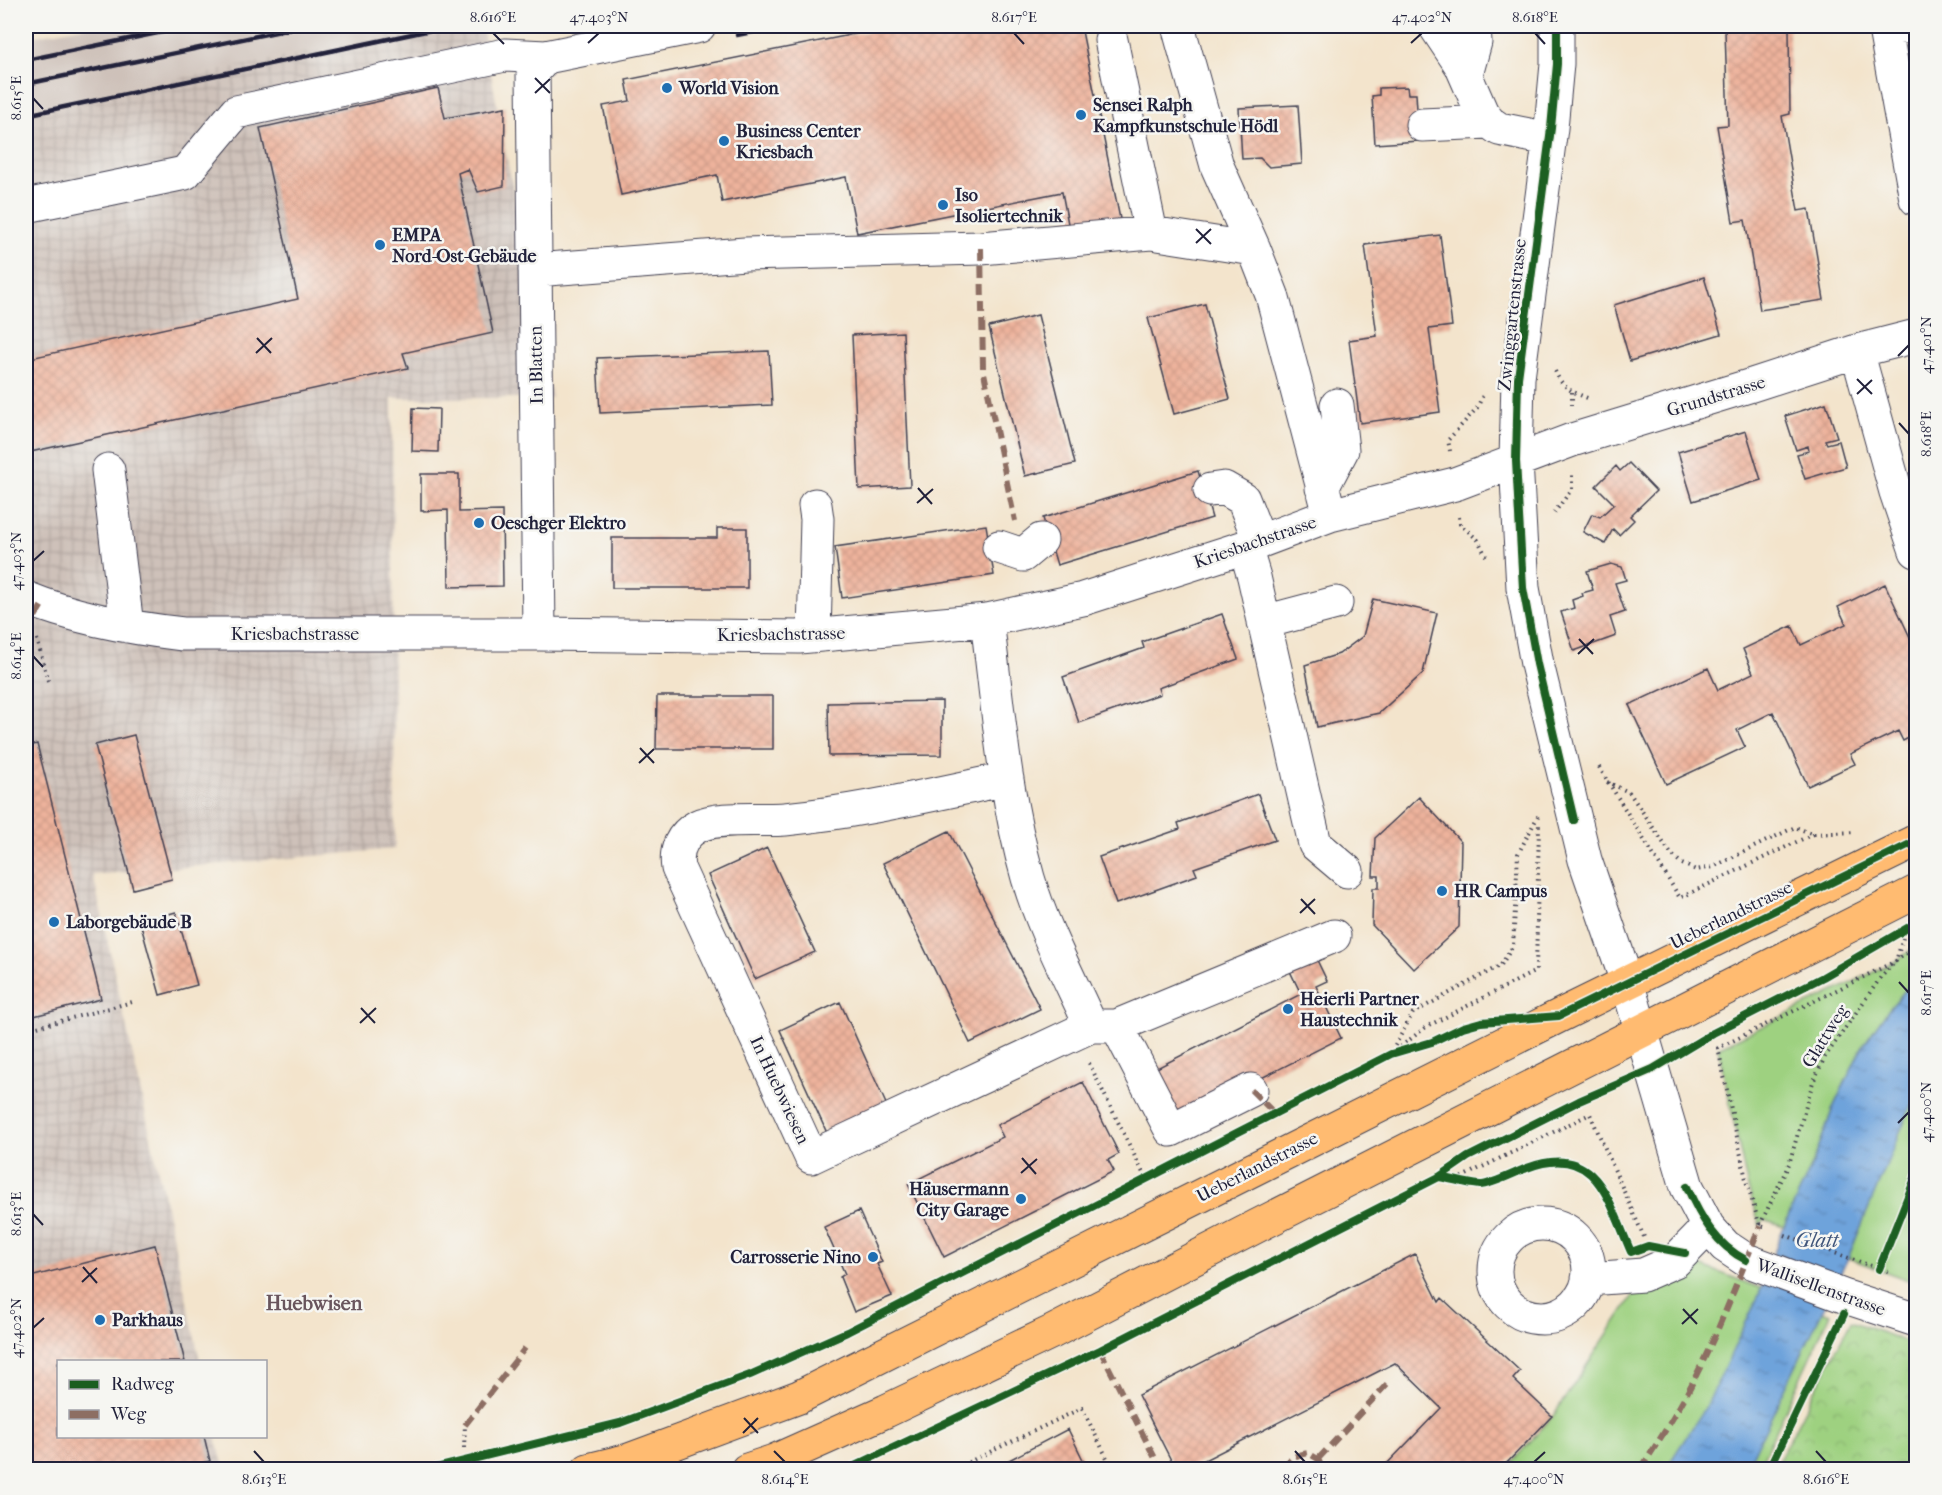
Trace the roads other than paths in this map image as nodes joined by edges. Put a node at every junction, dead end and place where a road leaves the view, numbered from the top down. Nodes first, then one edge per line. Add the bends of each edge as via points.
1 (699, 26) edge
2 (1179, 26) edge
3 (1435, 26) edge
4 (1474, 26) edge
5 (1557, 26) edge
6 (1897, 27) edge
7 (1111, 40) dead end
8 (546, 57) junction
9 (1466, 75) junction
10 (1489, 122) junction
11 (1422, 124) dead end
12 (1549, 139) junction
13 (1917, 199) edge
14 (26, 206) edge
15 (1151, 233) junction
16 (1254, 249) junction
17 (535, 270) junction
18 (1917, 336) edge
19 (1857, 351) junction
20 (1336, 405) dead end
21 (1516, 461) junction
22 (108, 470) dead end
23 (1210, 490) dead end
24 (1326, 502) junction
25 (815, 505) dead end
26 (1041, 540) dead end
27 (1252, 544) junction
28 (999, 547) dead end
29 (1916, 550) edge
30 (26, 598) edge
31 (1336, 603) dead end
32 (987, 621) junction
33 (1264, 622) junction
34 (127, 626) junction
35 (539, 634) junction
36 (814, 635) junction
37 (1007, 779) junction
38 (1917, 841) edge
39 (1347, 872) dead end
40 (1917, 892) edge
41 (1334, 936) dead end
42 (1627, 982) junction
43 (1642, 1031) junction
44 (1098, 1035) junction
45 (1251, 1090) dead end
46 (1708, 1227) junction
47 (1588, 1279) dead end
48 (1917, 1320) edge
49 (588, 1470) edge
50 (747, 1470) edge

1 - 8 street
2 - 16 street via 1217,166
3 - 9 street
4 - 9 street via 1475,42
5 - 12 street, Zwinggartenstrasse
6 - 13 street
7 - 15 street
8 - 14 street via 505,55 236,112 185,173
8 - 17 street, In Blatten via 533,72
9 - 10 street
10 - 11 street
10 - 12 street via 1499,129
12 - 21 street, Zwinggartenstrasse via 1518,378
15 - 16 street
15 - 17 street via 981,248 745,254
16 - 24 street via 1272,294
17 - 35 street, In Blatten
18 - 19 street, Grundstrasse
19 - 21 street, Grundstrasse
19 - 29 street
20 - 24 street via 1342,450
21 - 24 street, Kriesbachstrasse via 1455,483
21 - 42 street, Zwinggartenstrasse via 1522,588 1585,860
22 - 34 street
23 - 27 street via 1224,488 1243,499
24 - 27 street, Kriesbachstrasse
25 - 36 street
26 - 28 street via 1023,555
27 - 32 street, Kriesbachstrasse via 1083,599
27 - 33 street via 1254,577
30 - 34 street, Kriesbachstrasse
31 - 33 street
32 - 36 street, Kriesbachstrasse
32 - 37 street
33 - 39 street via 1315,844
34 - 35 street, Kriesbachstrasse via 183,634
35 - 36 street, Kriesbachstrasse
37 - 44 street via 1029,881
37 - 44 street, In Huebwiesen via 795,818 713,821 686,835 678,846 678,868 811,1157
38 - 42 main road, Ueberlandstrasse
40 - 43 main road
41 - 44 street
42 - 43 street, Wallisellenstrasse
42 - 49 main road, Ueberlandstrasse via 799,1397 629,1460
43 - 46 street, Wallisellenstrasse via 1687,1187
43 - 50 main road via 1052,1332 886,1412
44 - 45 street via 1171,1130
46 - 47 street via 1685,1253 1665,1266 1643,1275
46 - 48 street, Wallisellenstrasse via 1725,1246 1753,1263

